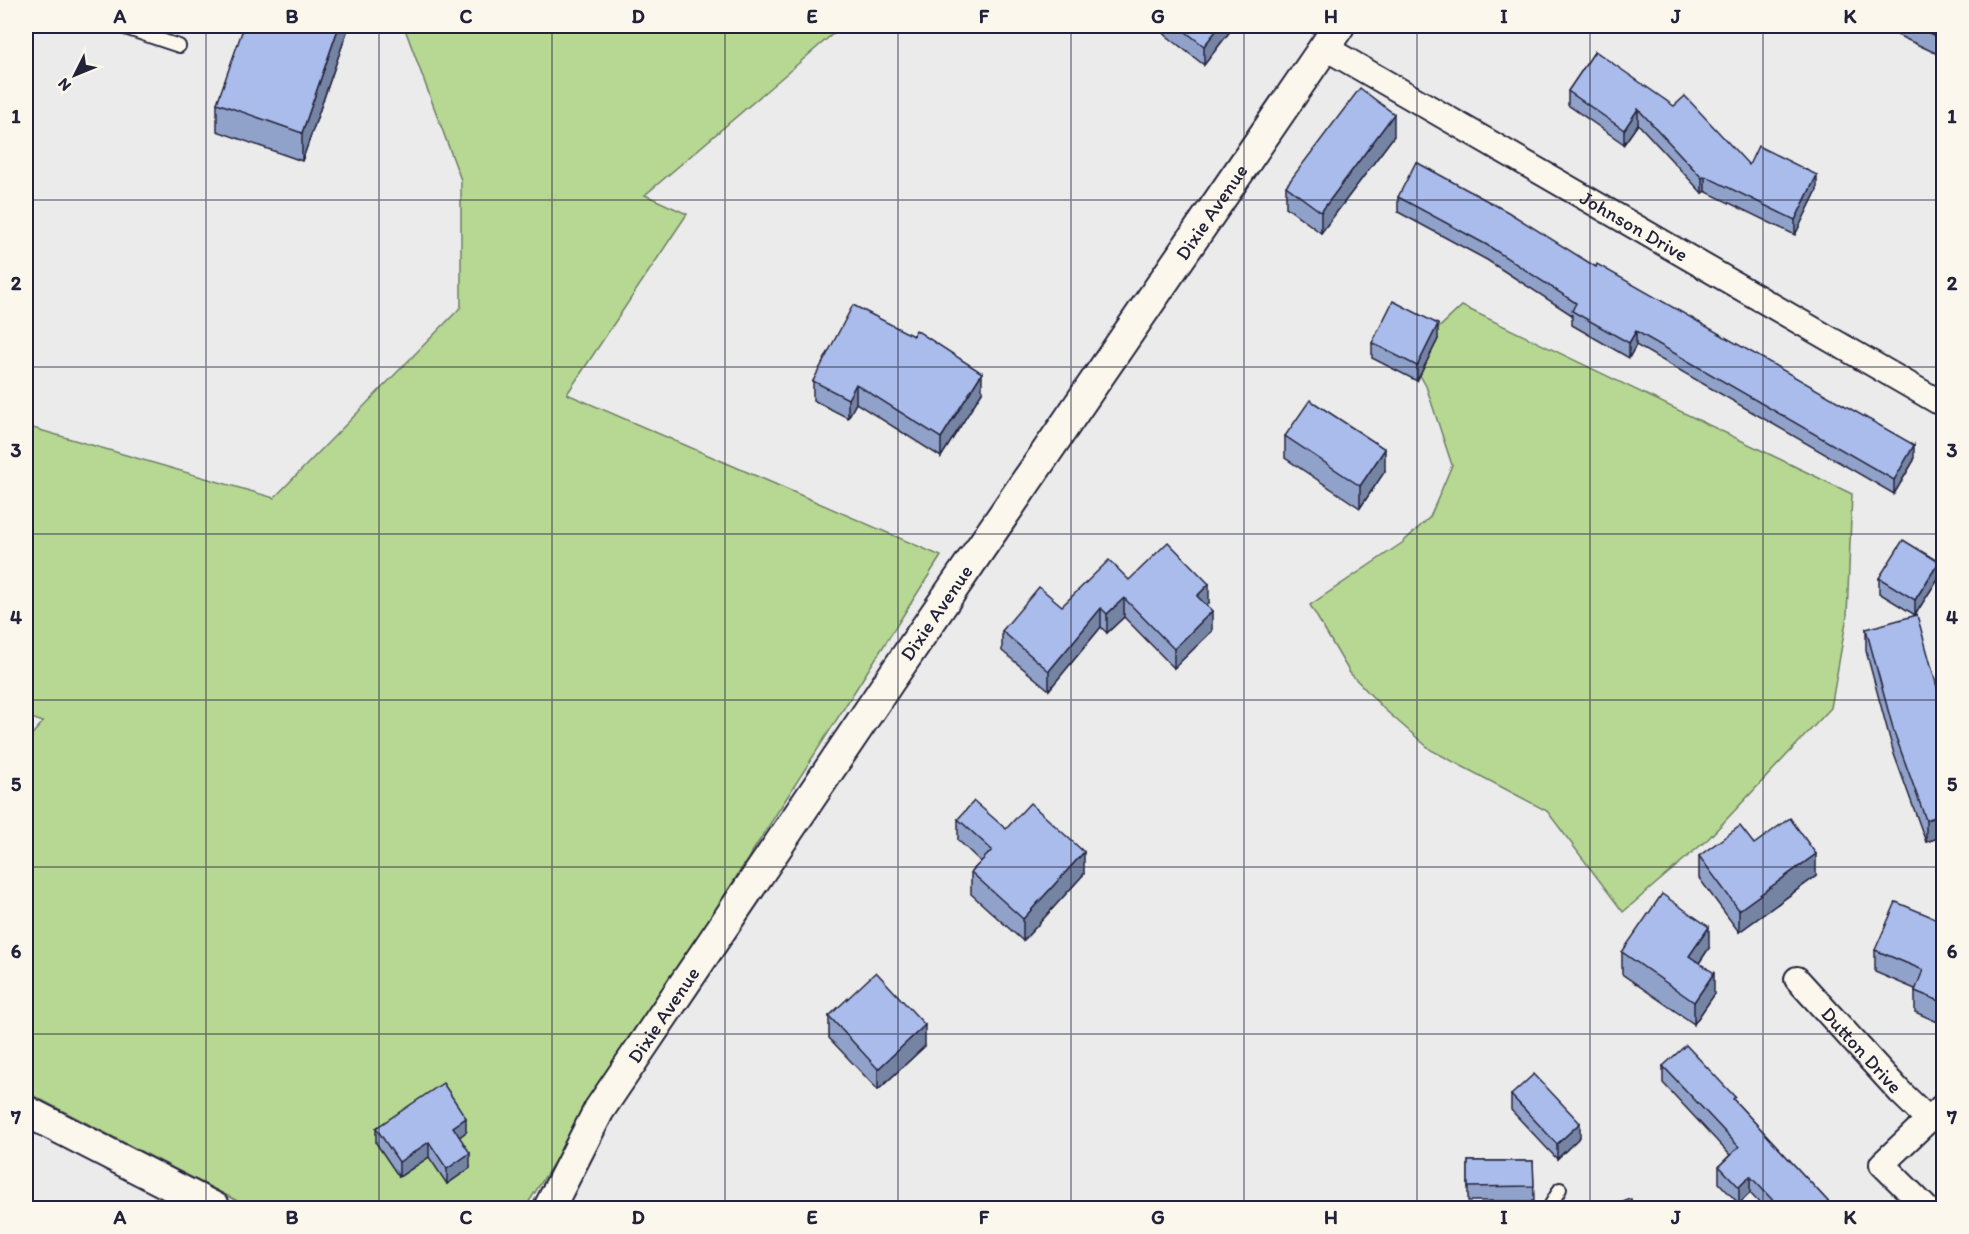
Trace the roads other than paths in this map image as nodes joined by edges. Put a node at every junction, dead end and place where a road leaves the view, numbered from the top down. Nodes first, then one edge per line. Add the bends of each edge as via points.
1 (119, 26) edge
2 (1331, 36) edge
3 (179, 46) dead end
4 (1944, 405) edge
5 (1797, 979) dead end
6 (26, 1111) edge
7 (1936, 1112) edge
8 (1560, 1189) dead end
9 (215, 1209) edge
10 (549, 1209) edge
11 (1549, 1209) edge
12 (1926, 1209) edge

1 - 3 lane
2 - 4 street, Johnson Drive
2 - 10 street, Dixie Avenue via 599,1110
5 - 7 street, Dutton Drive via 1900,1092
6 - 9 street
7 - 12 street via 1882,1164
8 - 11 lane

